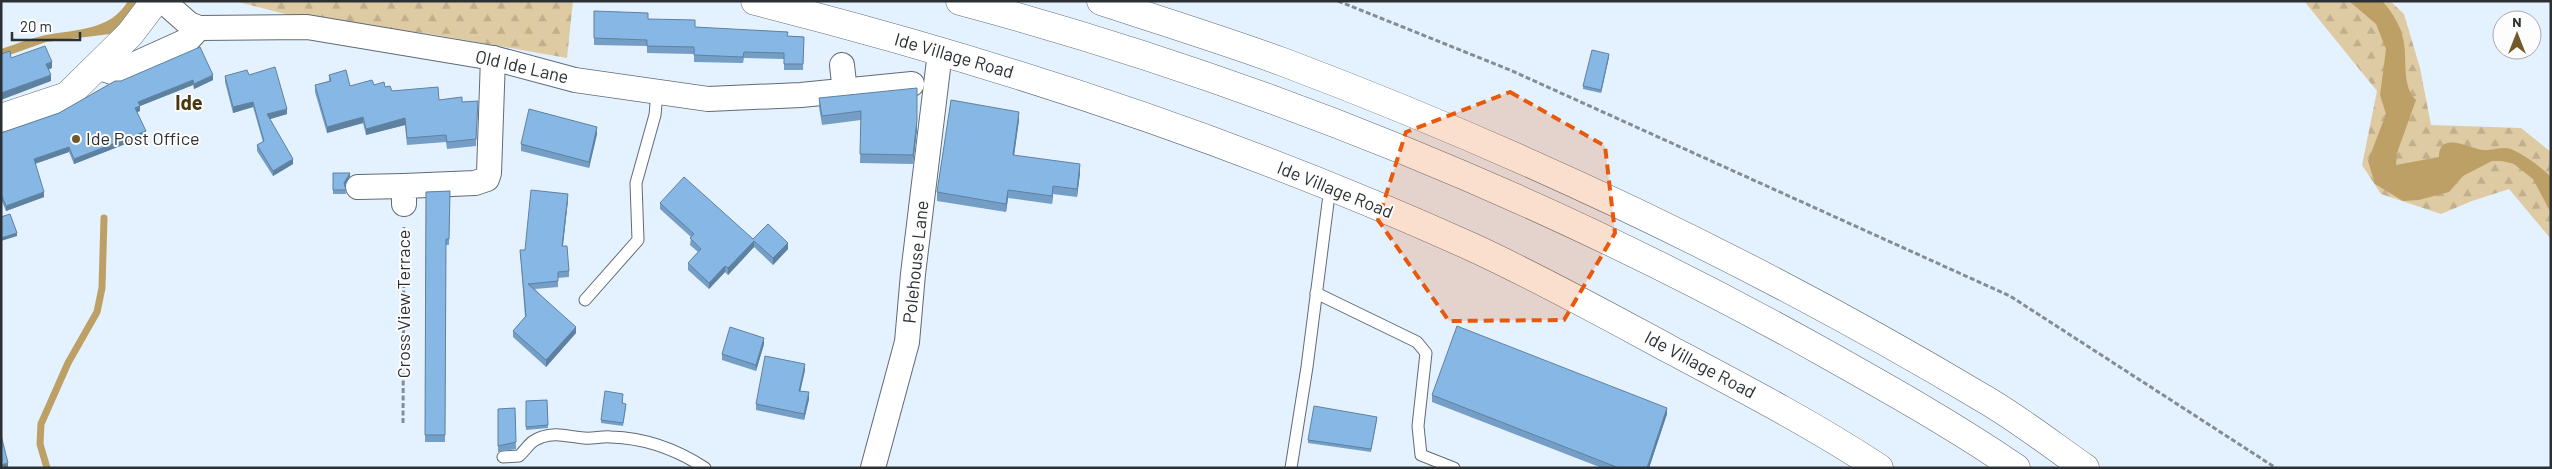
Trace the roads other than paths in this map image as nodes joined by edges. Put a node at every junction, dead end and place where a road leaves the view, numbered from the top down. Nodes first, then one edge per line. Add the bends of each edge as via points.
1 (155, 1) edge
2 (163, 1) edge
3 (755, 1) edge
4 (960, 1) edge
5 (1101, 1) edge
6 (199, 28) junction
7 (940, 52) junction
8 (493, 58) junction
9 (842, 65) dead end
10 (97, 67) junction
11 (912, 84) dead end
12 (845, 92) junction
13 (657, 93) junction
14 (1, 118) edge
15 (1330, 187) junction
16 (358, 188) dead end
17 (1316, 293) junction
18 (585, 300) dead end
19 (503, 457) edge
20 (705, 468) edge
21 (873, 468) edge
22 (1291, 468) edge
23 (1454, 468) edge
24 (1879, 468) edge
25 (2016, 468) edge
26 (2086, 468) edge

1 - 10 main road via 130,34
2 - 6 street via 189,24
3 - 7 main road, Ide Village Road
4 - 25 main road via 1266,97 1450,171 1620,246 1748,310 1973,439
5 - 26 main road via 1290,65 1455,130 1636,212 1758,272 1892,346 1988,401
6 - 8 street, Old Ide Lane via 307,27
6 - 10 street via 188,40 115,73
7 - 15 main road, Ide Village Road via 1151,117
7 - 21 street, Polehouse Lane via 908,342
8 - 13 street, Old Ide Lane via 575,80
8 - 16 street via 487,179 404,195
9 - 12 street
10 - 14 main road via 67,96
11 - 12 street, Old Ide Lane
12 - 13 street, Old Ide Lane via 708,99
13 - 18 lane via 655,115 636,183 638,240
15 - 17 lane
15 - 24 main road, Ide Village Road via 1474,248 1558,289 1822,430
17 - 22 lane
17 - 23 lane via 1418,342 1426,353 1418,426 1421,455
19 - 20 lane via 519,456 528,444 543,436 610,436 671,448

